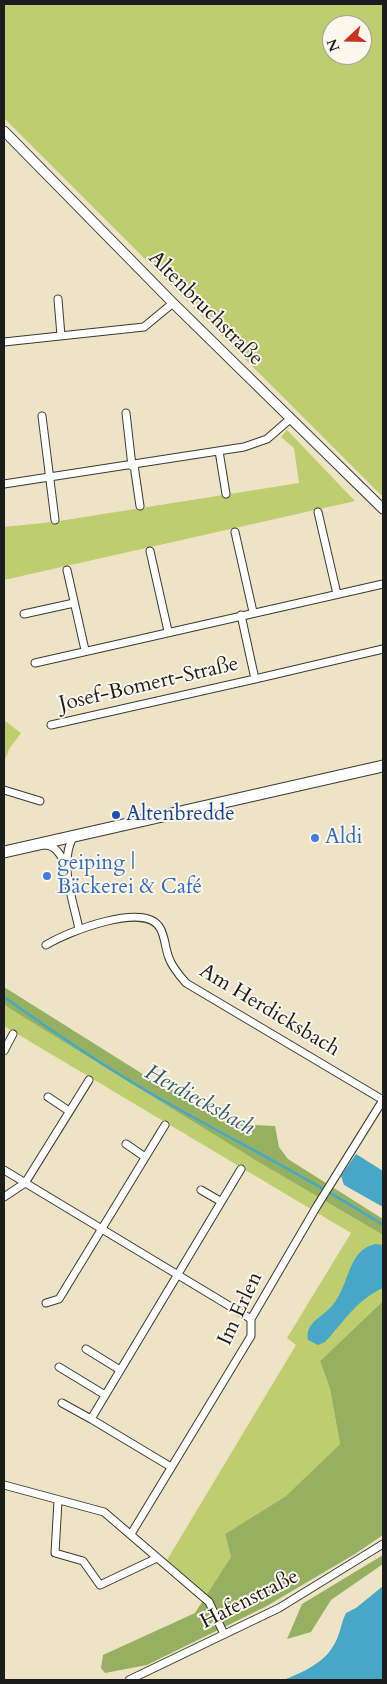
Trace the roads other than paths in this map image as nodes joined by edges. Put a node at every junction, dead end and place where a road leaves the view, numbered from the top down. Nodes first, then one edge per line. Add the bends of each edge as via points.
1 (4, 131) edge
2 (58, 299) dead end
3 (173, 303) junction
4 (61, 336) junction
5 (4, 342) edge
6 (126, 413) dead end
7 (42, 416) dead end
8 (290, 418) junction
9 (219, 451) junction
10 (133, 465) junction
11 (50, 478) junction
12 (4, 484) edge
13 (226, 494) dead end
14 (140, 506) dead end
15 (383, 509) edge
16 (318, 512) dead end
17 (55, 520) dead end
18 (234, 532) dead end
19 (150, 551) dead end
20 (67, 570) dead end
21 (383, 584) edge
22 (337, 594) junction
23 (74, 603) junction
24 (253, 612) junction
25 (24, 614) dead end
26 (241, 615) junction
27 (168, 632) junction
28 (383, 649) edge
29 (85, 650) junction
30 (35, 663) dead end
31 (255, 678) junction
32 (51, 725) dead end
33 (382, 767) edge
34 (4, 790) edge
35 (40, 802) dead end
36 (74, 835) junction
37 (34, 844) junction
38 (4, 852) edge
39 (66, 865) junction
40 (79, 929) junction
41 (46, 945) dead end
42 (13, 1034) dead end
43 (4, 1051) edge
44 (88, 1080) dead end
45 (48, 1097) dead end
46 (383, 1100) edge
47 (70, 1111) junction
48 (164, 1125) dead end
49 (126, 1144) dead end
50 (146, 1157) junction
51 (240, 1169) dead end
52 (4, 1170) edge
53 (25, 1183) junction
54 (202, 1190) dead end
55 (4, 1197) edge
56 (220, 1201) junction
57 (100, 1229) junction
58 (176, 1275) junction
59 (46, 1304) dead end
60 (251, 1319) junction
61 (86, 1349) dead end
62 (59, 1367) dead end
63 (120, 1370) junction
64 (105, 1395) junction
65 (62, 1403) dead end
66 (91, 1419) junction
67 (171, 1467) junction
68 (4, 1485) edge
69 (58, 1501) junction
70 (131, 1534) junction
71 (383, 1544) edge
72 (157, 1558) junction
73 (224, 1634) junction
74 (130, 1680) edge

1 - 3 street, Altenbruchstraße
2 - 4 street
3 - 4 street via 144,327
3 - 8 street, Altenbruchstraße
4 - 5 street
6 - 10 street
7 - 11 street
8 - 9 street via 267,439
8 - 15 street, Altenbruchstraße
9 - 10 street
9 - 13 street
10 - 11 street
10 - 14 street
11 - 12 street
11 - 17 street
16 - 22 street
18 - 24 street
19 - 27 street
20 - 23 street
21 - 22 street
22 - 24 street
23 - 25 street
23 - 29 street
24 - 26 street
26 - 27 street
26 - 31 street, Josef-Bomert-Straße
27 - 29 street
28 - 31 street, Josef-Bomert-Straße
29 - 30 street
31 - 32 street, Josef-Bomert-Straße
33 - 36 main road
34 - 35 street
36 - 37 main road
36 - 39 street via 68,846
37 - 38 main road
37 - 39 street via 50,845
39 - 40 street
40 - 41 street, Am Herdicksbach
40 - 46 street, Am Herdicksbach via 132,916 153,919 161,928 168,958 186,983
42 - 43 street
44 - 47 street
45 - 47 street
46 - 60 street, Im Erlen
47 - 53 street
48 - 50 street
49 - 50 street
50 - 57 street
51 - 56 street
52 - 53 street
53 - 55 street
53 - 57 street
54 - 56 street
56 - 58 street
57 - 58 street
57 - 59 street via 59,1299
58 - 60 street
58 - 63 street
60 - 67 street, Im Erlen via 252,1336
61 - 63 street
62 - 64 street
63 - 64 street
64 - 66 street
65 - 66 street
66 - 67 street
67 - 70 street, Im Erlen
68 - 69 street
69 - 70 street via 104,1512
69 - 72 street via 55,1554 83,1560 100,1585
70 - 72 street
71 - 73 street, Hafenstraße via 279,1608
72 - 73 street via 209,1602
73 - 74 street, Hafenstraße

